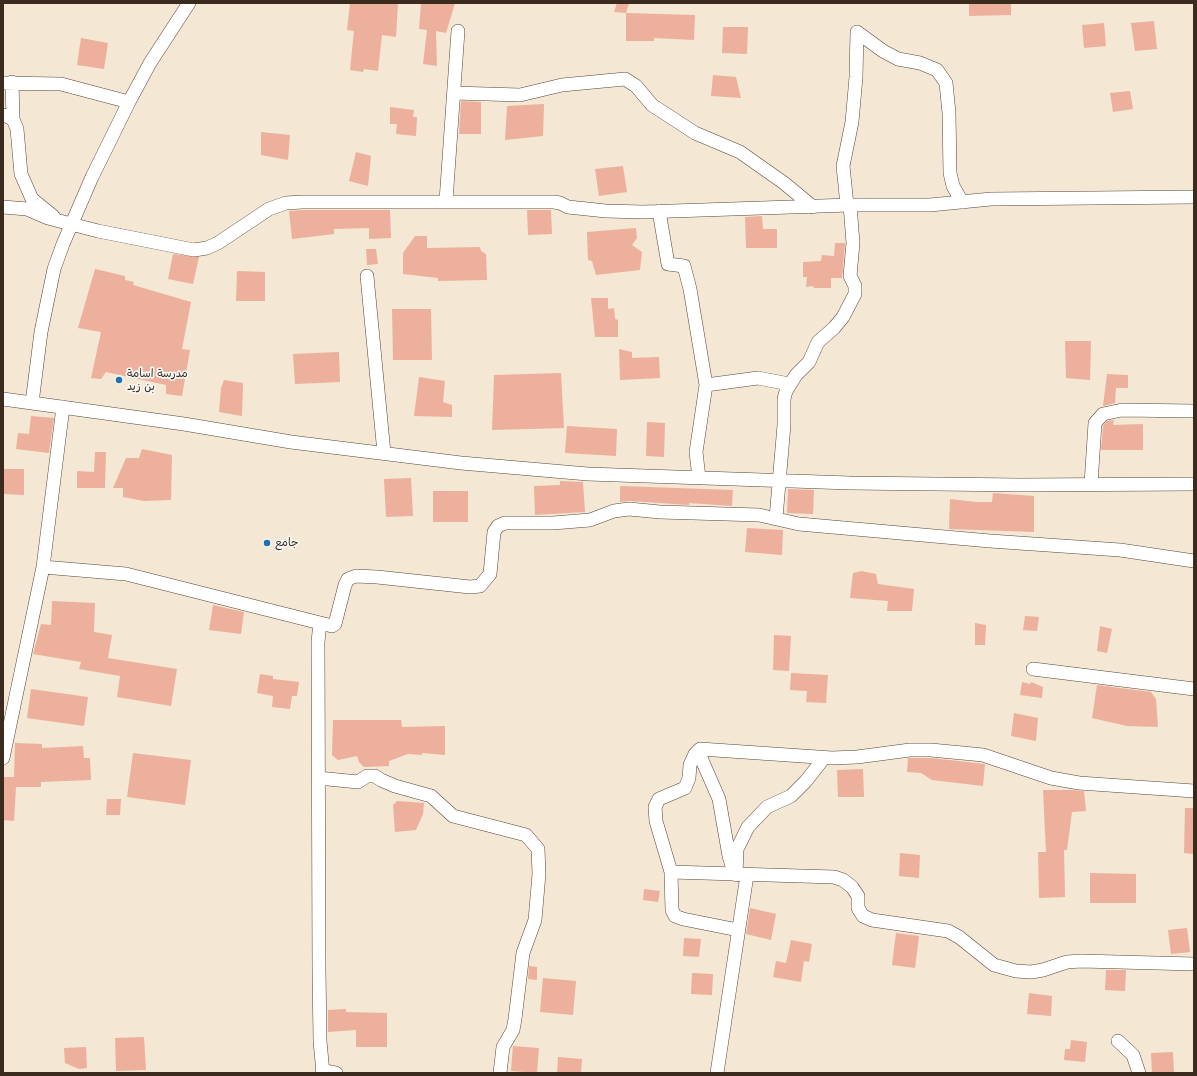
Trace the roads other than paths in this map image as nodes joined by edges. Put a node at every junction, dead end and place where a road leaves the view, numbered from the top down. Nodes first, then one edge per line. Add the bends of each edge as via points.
1 (189, 3) edge
2 (458, 30) dead end
3 (8, 82) edge
4 (454, 93) junction
5 (129, 102) junction
6 (8, 117) edge
7 (1194, 197) edge
8 (446, 201) junction
9 (962, 202) junction
10 (849, 205) junction
11 (3, 207) edge
12 (813, 207) junction
13 (659, 211) junction
14 (58, 220) junction
15 (72, 224) junction
16 (367, 276) dead end
17 (789, 384) junction
18 (706, 385) junction
19 (3, 399) edge
20 (32, 403) junction
21 (63, 407) junction
22 (1194, 411) edge
23 (384, 454) junction
24 (699, 478) junction
25 (779, 480) junction
26 (1091, 484) junction
27 (1194, 484) edge
28 (776, 518) junction
29 (1194, 561) edge
30 (43, 567) junction
31 (320, 623) junction
32 (1033, 669) dead end
33 (1194, 689) edge
34 (8, 707) edge
35 (698, 751) junction
36 (3, 758) edge
37 (824, 758) junction
38 (318, 778) junction
39 (1194, 791) edge
40 (672, 872) junction
41 (741, 875) junction
42 (738, 930) junction
43 (1194, 964) edge
44 (1118, 1041) dead end
45 (322, 1072) edge
46 (336, 1073) edge
47 (500, 1073) edge
48 (717, 1073) edge
49 (1139, 1073) edge

1 - 5 street via 150,63
2 - 4 street
3 - 5 street via 61,84
3 - 6 street
4 - 8 street
4 - 12 street via 520,95 562,85 625,79 636,86 652,105 695,133 740,152
5 - 15 street
6 - 14 street via 17,129 21,174 32,198
7 - 9 street via 991,199
8 - 13 street via 554,202 568,207 606,211
8 - 15 street via 286,203 269,209 218,243 194,250
9 - 10 street via 930,205
9 - 10 street via 950,173 946,83 937,70 893,56 857,32 852,122 844,166
10 - 12 street
10 - 17 street via 853,243 850,276 855,286 855,294 834,328 818,342 809,362
11 - 14 street via 27,210
12 - 13 street
13 - 18 street via 668,264 684,266
14 - 15 street
15 - 20 street via 54,269 41,332
16 - 23 street
17 - 18 street via 758,378
17 - 25 street via 784,399
18 - 24 street via 696,452
19 - 20 street
20 - 21 street
21 - 23 street
21 - 30 street
22 - 26 street via 1122,410 1103,414 1095,423
23 - 24 street via 588,474
24 - 25 street
25 - 26 street
25 - 28 street
26 - 27 street
28 - 29 street via 799,524 1120,550
28 - 31 street via 629,508 590,520 505,523 498,526 494,532 490,574 480,586 356,576 348,579 344,585 334,626
30 - 31 street via 126,574
30 - 34 street
31 - 38 street
32 - 33 street
34 - 36 street
35 - 37 street via 711,748
35 - 40 street via 690,765 685,788 659,799 654,807
35 - 41 street via 718,799 729,856
37 - 39 street via 931,750 983,755 1051,778 1079,783
37 - 41 street via 791,796 767,807 748,827 737,849
38 - 45 street via 318,970
38 - 47 street via 358,782 367,776 375,776 395,786 431,796 453,816 526,835 538,849 539,874 535,920 523,953 513,1030 503,1047
40 - 41 street
40 - 42 street via 672,910 675,916
41 - 42 street
41 - 43 street via 834,877 843,880 858,896 858,908 863,916 872,920 948,931 994,964 1004,968 1031,972 1067,962 1081,961
42 - 48 street
44 - 49 street via 1133,1055
45 - 46 street

